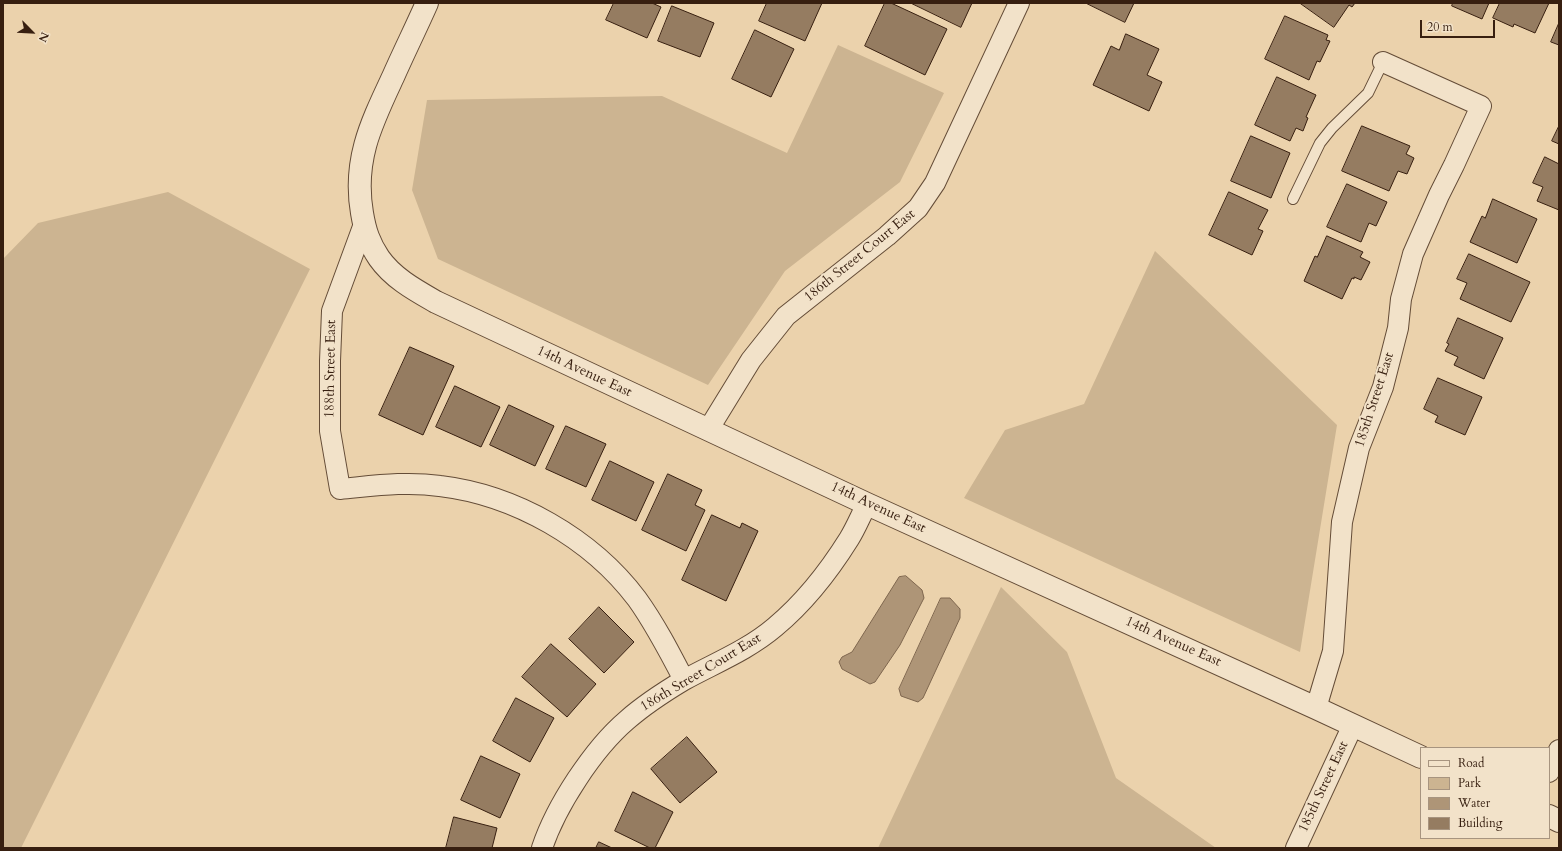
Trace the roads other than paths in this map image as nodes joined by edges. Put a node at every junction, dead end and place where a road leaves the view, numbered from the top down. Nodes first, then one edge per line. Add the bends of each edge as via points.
1 (427, 3) edge
2 (1019, 3) edge
3 (1383, 62) joint
4 (1293, 199) dead end
5 (364, 224) junction
6 (708, 430) junction
7 (867, 504) junction
8 (684, 680) junction
9 (1316, 708) junction
10 (1353, 725) junction
11 (1559, 750) edge
12 (1420, 757) edge
13 (1550, 770) edge
14 (1550, 816) edge
15 (1559, 821) edge
16 (542, 848) edge
17 (1296, 848) edge

1 - 5 street via 378,110 362,155 359,197
2 - 6 street, 186th Street Court East via 935,183 918,208 887,236 786,316 751,360
3 - 4 lane via 1368,93 1320,143
3 - 9 street, 185th Street East via 1481,106 1413,254 1383,387 1359,448 1342,522 1333,651
5 - 6 street, 14th Avenue East via 367,236 390,270 406,284 436,302
5 - 8 street, 188th Street East via 332,311 330,431 340,489 403,484 439,486 484,494 544,518 594,554 637,599 669,650
6 - 7 street, 14th Avenue East
7 - 8 street, 186th Street Court East via 850,538 817,585 793,611 774,628 736,654
7 - 9 street, 14th Avenue East
8 - 16 street, 186th Street Court East via 644,705 606,742 586,767 559,809
9 - 10 street, 14th Avenue East
10 - 12 street, 14th Avenue East
10 - 17 street, 185th Street East
11 - 13 street
14 - 15 street

